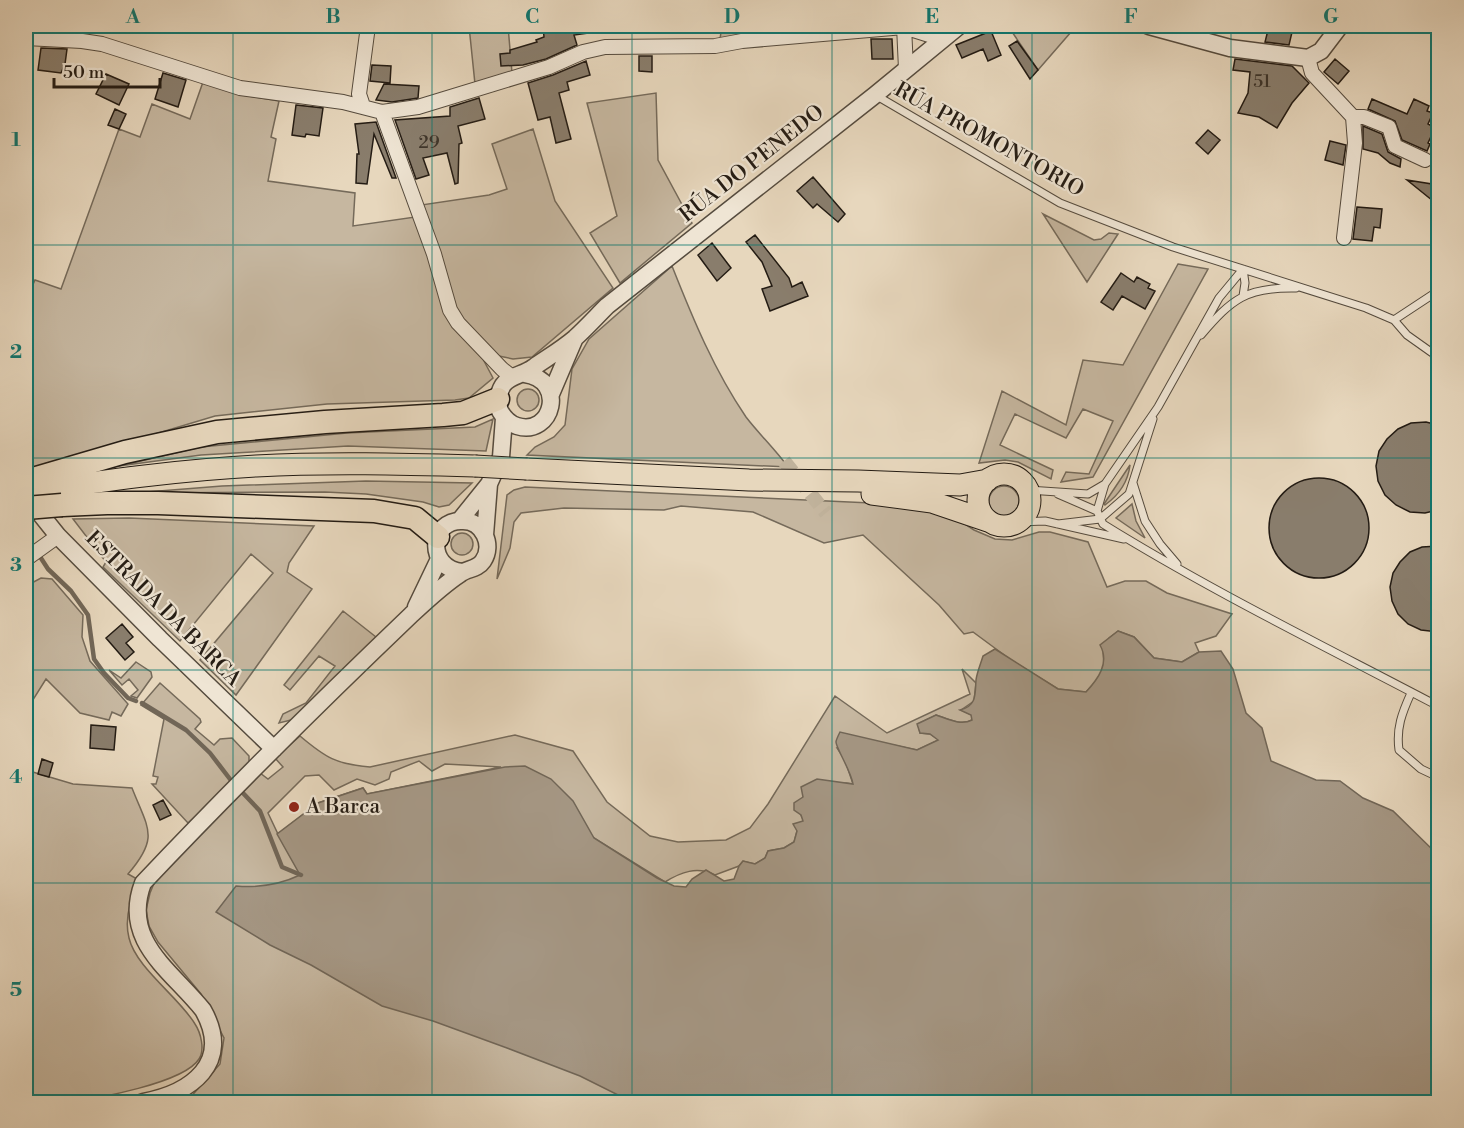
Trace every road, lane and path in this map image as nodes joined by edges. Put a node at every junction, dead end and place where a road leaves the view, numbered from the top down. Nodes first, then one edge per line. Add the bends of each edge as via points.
1 (368, 26) edge
2 (904, 26) edge
3 (959, 26) edge
4 (1149, 26) edge
5 (1340, 26) edge
6 (26, 38) edge
7 (942, 39) junction
8 (1308, 58) junction
9 (906, 69) junction
10 (875, 94) junction
11 (363, 106) junction
12 (382, 112) junction
13 (1353, 117) junction
14 (1425, 160) dead end
15 (1344, 238) dead end
16 (1243, 269) junction
17 (1306, 288) junction
18 (1438, 291) edge
19 (1243, 296) junction
20 (1394, 320) junction
21 (574, 339) junction
22 (1190, 349) junction
23 (1438, 357) edge
24 (519, 375) junction
25 (551, 394) junction
26 (1158, 407) junction
27 (501, 408) junction
28 (528, 427) junction
29 (501, 456) junction
30 (749, 480) junction
31 (988, 480) junction
32 (1133, 483) junction
33 (489, 484) junction
34 (1105, 484) junction
35 (47, 488) edge
36 (1028, 490) junction
37 (1055, 493) junction
38 (26, 494) edge
39 (26, 508) edge
40 (1097, 511) junction
41 (1100, 519) junction
42 (460, 520) junction
43 (988, 521) junction
44 (1018, 522) junction
45 (1058, 524) junction
46 (58, 536) junction
47 (485, 536) junction
48 (1131, 541) junction
49 (438, 548) junction
50 (26, 559) edge
51 (1180, 569) junction
52 (462, 572) junction
53 (413, 613) junction
54 (1411, 693) junction
55 (1438, 706) edge
56 (274, 749) junction
57 (1438, 777) edge
58 (143, 1102) edge

1 - 11 street via 359,94
2 - 7 street
2 - 9 street
2 - 12 street via 716,46 599,48 428,104
3 - 7 street, RÚA DO PENEDO
4 - 8 street via 1230,48
5 - 8 street via 1321,51
6 - 11 street via 102,44 240,88
7 - 9 street, RÚA DO PENEDO
8 - 13 street via 1312,73
9 - 10 street, RÚA DO PENEDO
10 - 16 lane, RÚA PROMONTORIO via 1060,202 1173,247
10 - 21 street, RÚA DO PENEDO via 607,306
11 - 12 street
12 - 24 street via 434,254 450,310 502,369
13 - 14 street via 1389,126 1395,146
13 - 15 street
16 - 17 lane, RÚA PROMONTORIO
16 - 19 lane
16 - 22 lane via 1219,298
17 - 19 lane via 1275,288
17 - 20 lane, RÚA PROMONTORIO
18 - 20 lane
19 - 22 lane via 1223,310
20 - 23 lane
21 - 24 street, RÚA DO PENEDO
21 - 25 street, RÚA DO PENEDO
22 - 26 lane
24 - 25 street via 532,375 544,382
24 - 27 street via 504,384
25 - 28 street via 552,403 544,419
26 - 32 lane
26 - 34 lane
27 - 28 street via 511,423
27 - 29 street
27 - 35 highway via 217,432 124,452
28 - 29 street
29 - 33 street
30 - 31 main road via 960,485
30 - 35 main road, bridge via 376,463 256,466
30 - 43 main road via 923,501
31 - 36 main road via 997,475 1013,476
31 - 43 main road via 978,501
32 - 41 lane via 1129,494
32 - 51 lane via 1145,521
33 - 42 street
33 - 47 street
34 - 37 lane via 1088,494
34 - 40 lane
35 - 38 main road
35 - 39 highway, bridge
35 - 49 highway via 158,503 374,511 415,518
36 - 37 lane
36 - 44 main road via 1029,508
37 - 40 lane
38 - 46 street, ESTRADA DA BARCA
40 - 41 lane
41 - 45 lane
41 - 48 lane
42 - 47 street via 475,524
42 - 49 street via 447,525
43 - 44 main road via 1003,526
44 - 45 lane
45 - 48 lane
46 - 50 street
46 - 56 street, ESTRADA DA BARCA
47 - 52 street via 483,560
48 - 51 lane
49 - 52 street via 449,568
49 - 53 street
51 - 54 lane
52 - 53 street
53 - 56 street
54 - 55 lane
54 - 57 lane via 1397,733 1399,750 1421,769
56 - 58 street via 143,883 137,920 144,939 203,1010 213,1040 210,1061 194,1081 169,1096

